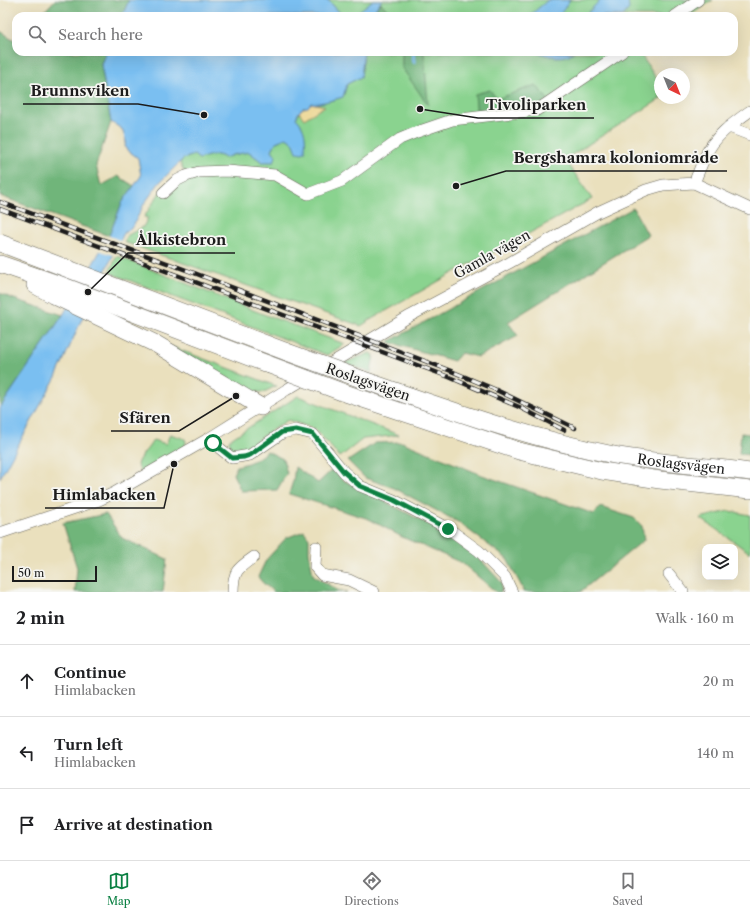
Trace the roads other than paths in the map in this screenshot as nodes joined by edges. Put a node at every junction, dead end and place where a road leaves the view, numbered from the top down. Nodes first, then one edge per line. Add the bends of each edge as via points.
1 (698, 0) edge
2 (681, 12) edge
3 (616, 56) edge
4 (750, 111) edge
5 (729, 126) junction
6 (750, 135) edge
7 (694, 183) junction
8 (163, 193) dead end
9 (750, 209) edge
10 (0, 243) edge
11 (7, 267) edge
12 (56, 290) junction
13 (260, 407) junction
14 (208, 439) junction
15 (670, 463) junction
16 (750, 465) edge
17 (750, 472) edge
18 (750, 490) edge
19 (0, 533) edge
20 (316, 547) dead end
21 (254, 556) dead end
22 (669, 574) dead end
23 (233, 592) edge
24 (374, 592) edge
25 (512, 592) edge
26 (683, 592) edge

1 - 2 street
3 - 8 street via 537,110 452,120 424,130 400,140 342,180 308,194 275,175 227,171 199,172 186,176
4 - 5 street
5 - 6 street
5 - 7 street via 705,155
7 - 9 street, Gamla vägen
7 - 13 street, Gamla vägen via 662,185 598,212 410,316
10 - 15 main road, Roslagsvägen, bridge via 242,336 440,407 552,440 615,455
11 - 12 main road via 35,285
12 - 13 main road via 108,321 156,344
12 - 18 main road, Roslagsvägen, bridge via 115,306 342,392 519,451 602,471
13 - 14 street, Gamla vägen
14 - 19 street, Gamla vägen via 99,500
14 - 25 street via 232,458 250,455 282,432 296,430 313,434 344,472 360,486 394,500 448,529 479,551 505,577
15 - 16 main road
15 - 17 main road, Roslagsvägen
20 - 24 street via 315,567 322,575 349,580
21 - 23 street via 239,567 233,581
22 - 26 street

